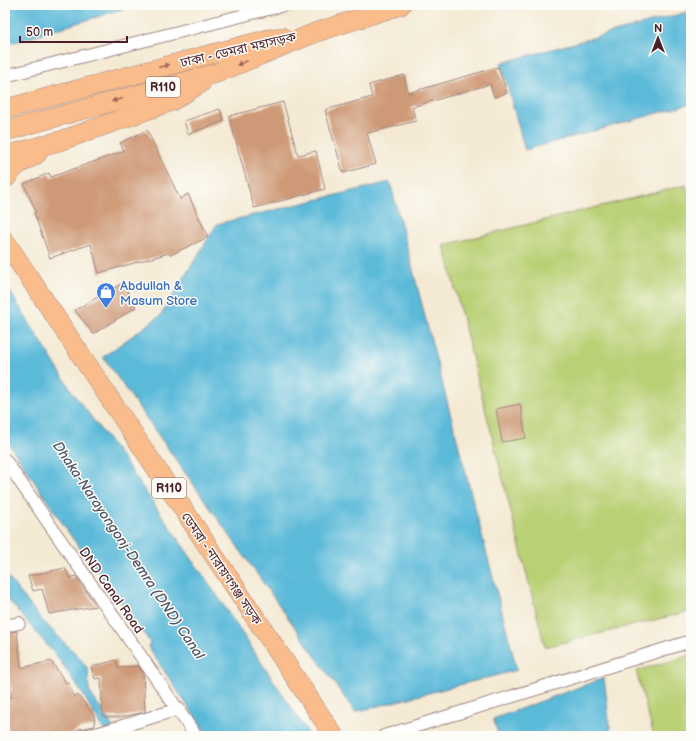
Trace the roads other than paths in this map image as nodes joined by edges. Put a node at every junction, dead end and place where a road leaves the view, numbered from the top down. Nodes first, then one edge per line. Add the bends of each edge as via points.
1 (284, 5) edge
2 (401, 5) edge
3 (317, 32) junction
4 (217, 73) junction
5 (5, 76) edge
6 (70, 91) junction
7 (5, 100) edge
8 (5, 109) edge
9 (5, 131) edge
10 (63, 140) junction
11 (5, 156) edge
12 (5, 179) edge
13 (5, 240) edge
14 (5, 460) edge
15 (19, 622) dead end
16 (5, 626) edge
17 (691, 640) edge
18 (179, 709) junction
19 (80, 736) edge
20 (196, 736) edge
21 (334, 736) edge
22 (384, 736) edge

1 - 5 street
2 - 3 main road
3 -> 4 main road, ঢাকা - ডেমরা মহাসড়ক / R110
6 -> 3 main road, ঢাকা - ডেমরা মহাসড়ক / R110 via 268,39
4 -> 9 main road, ঢাকা - ডেমরা মহাসড়ক / R110
4 - 10 main road via 172,101
6 - 7 main road
6 - 8 main road, ঢাকা - ডেমরা মহাসড়ক / R110
10 - 11 main road
10 - 12 main road via 16,166
13 - 21 main road, ডেমরা - নারায়ণগঞ্জ সড়ক / R110
14 - 18 street, DND Canal Road
15 - 16 street
17 - 22 street
18 - 19 street
18 - 20 street, DND Canal Road

